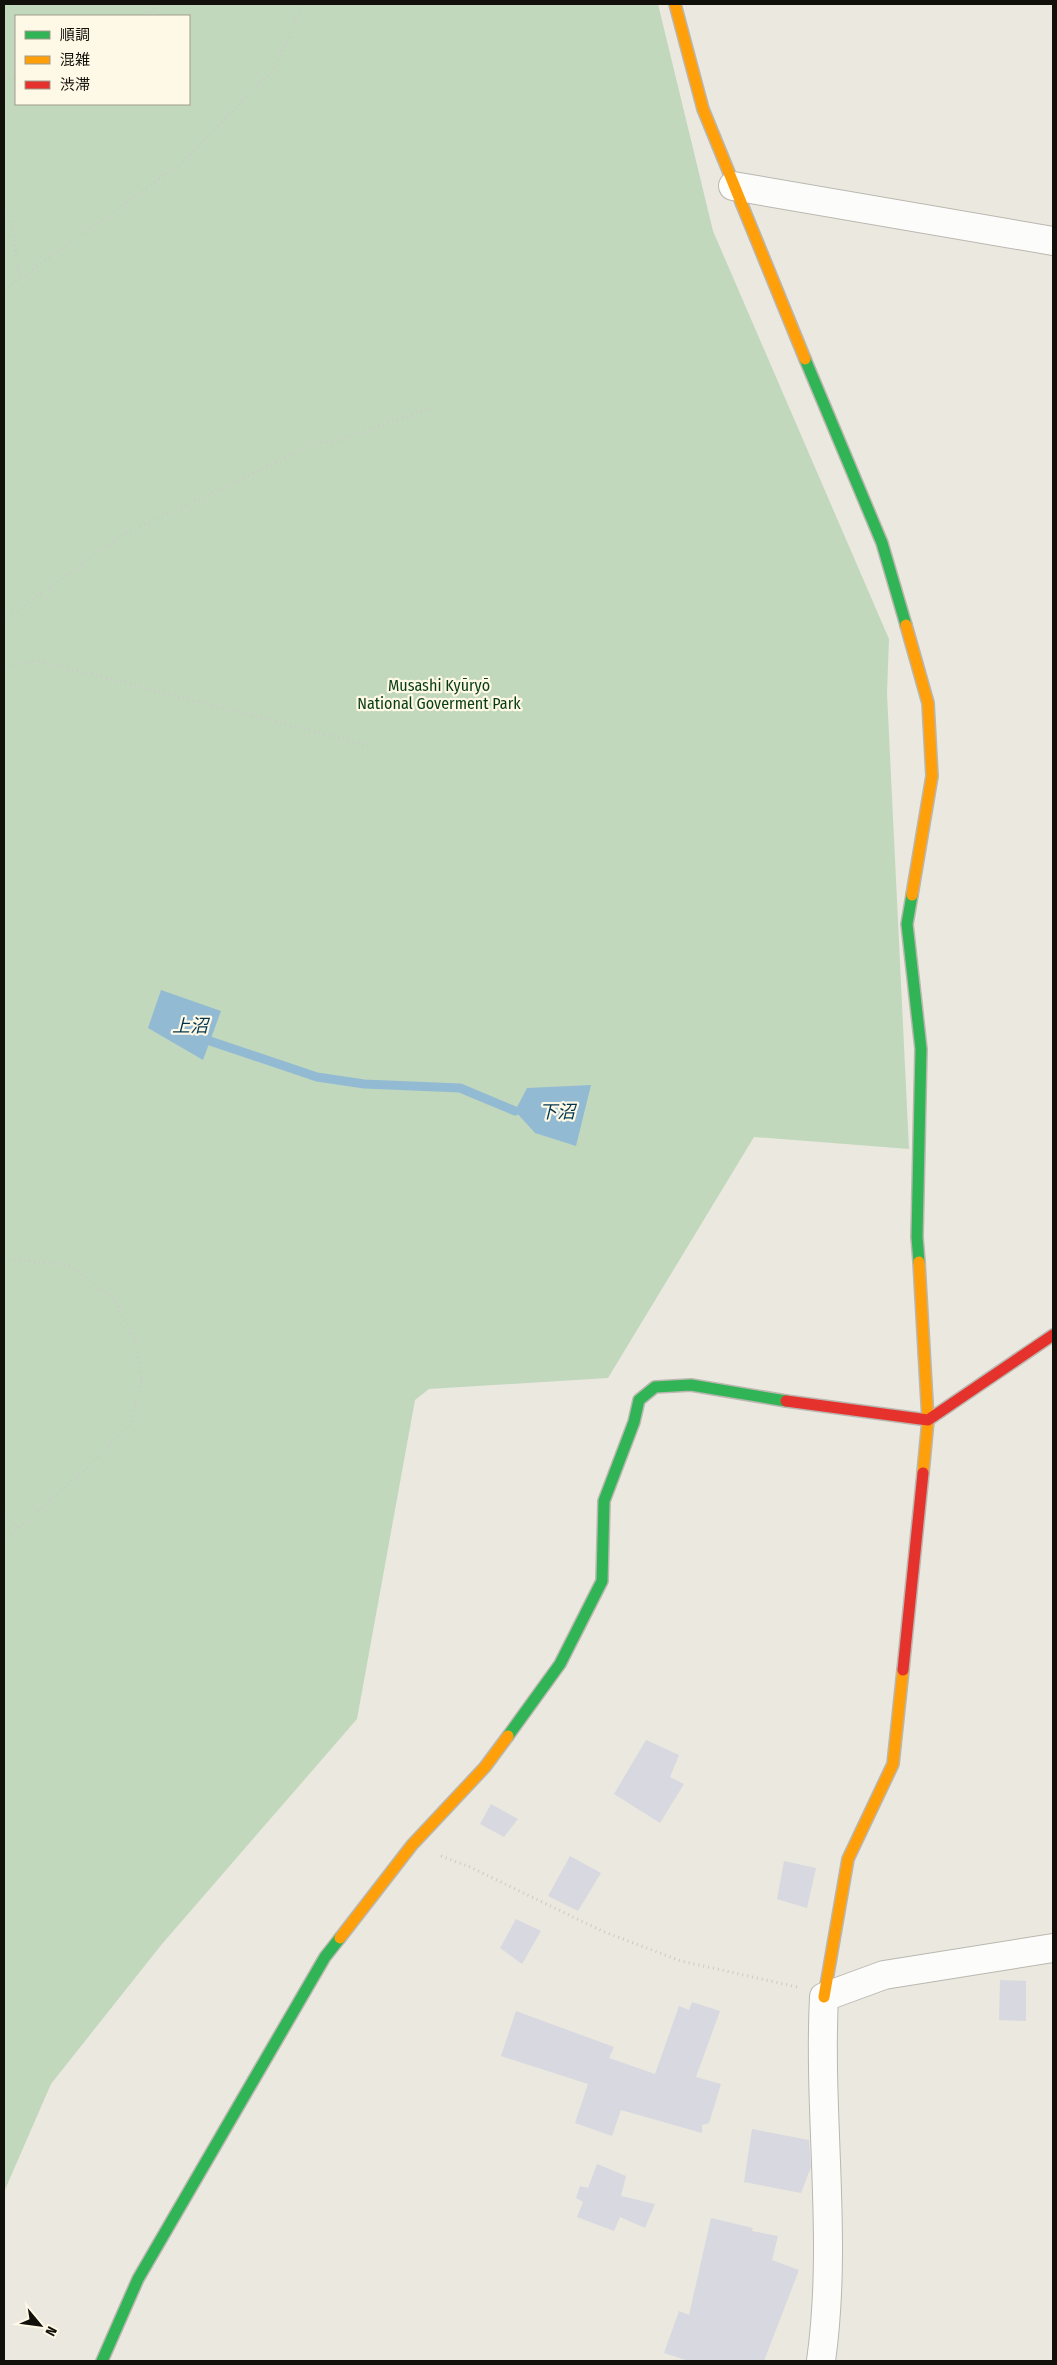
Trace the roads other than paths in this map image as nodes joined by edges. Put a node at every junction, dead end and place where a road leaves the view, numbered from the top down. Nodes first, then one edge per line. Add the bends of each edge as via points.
1 (675, 4) edge
2 (733, 186) junction
3 (1053, 242) edge
4 (1053, 1335) edge
5 (928, 1420) junction
6 (1053, 1948) edge
7 (824, 1997) junction
8 (102, 2361) edge
9 (822, 2361) edge

1 - 2 street via 704,109
2 - 3 street
2 - 5 street via 882,543 928,703 932,776 907,924 921,1049 918,1237
4 - 5 street
5 - 7 street via 893,1764 848,1859
5 - 8 street via 844,1410 691,1384 655,1387 639,1400 604,1501 602,1580 560,1664 485,1767 412,1845 325,1958 138,2280
6 - 7 street via 884,1975
7 - 9 street via 821,2046 829,2242

